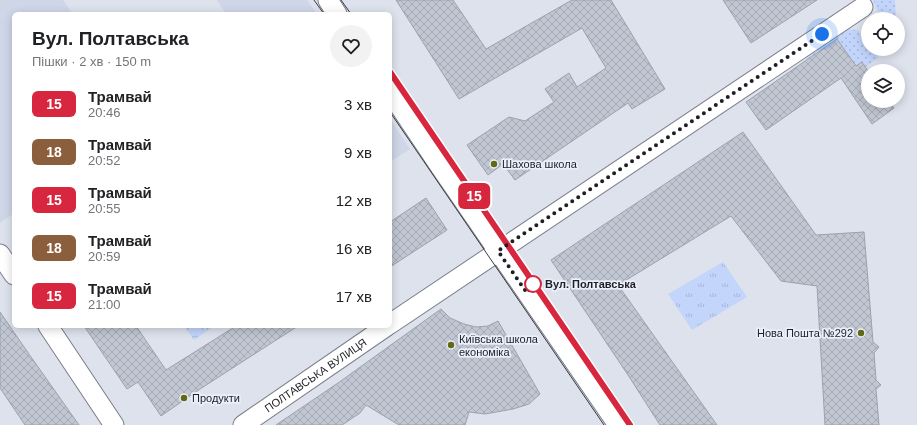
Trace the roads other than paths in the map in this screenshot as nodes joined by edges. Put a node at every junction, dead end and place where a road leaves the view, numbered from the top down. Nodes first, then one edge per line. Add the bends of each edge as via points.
1 (328, 0) edge
2 (863, 7) dead end
3 (336, 12) edge
4 (392, 95) edge
5 (498, 251) junction
6 (0, 254) edge
7 (12, 271) edge
8 (392, 323) edge
9 (49, 328) edge
10 (384, 328) edge
11 (114, 425) edge
12 (243, 425) edge
13 (618, 425) edge

1 - 3 street
2 - 5 street
4 - 5 street
5 - 8 street
5 - 13 street
6 - 7 street
9 - 11 street
10 - 12 street, ПОЛТАВСЬКА ВУЛИЦЯ

